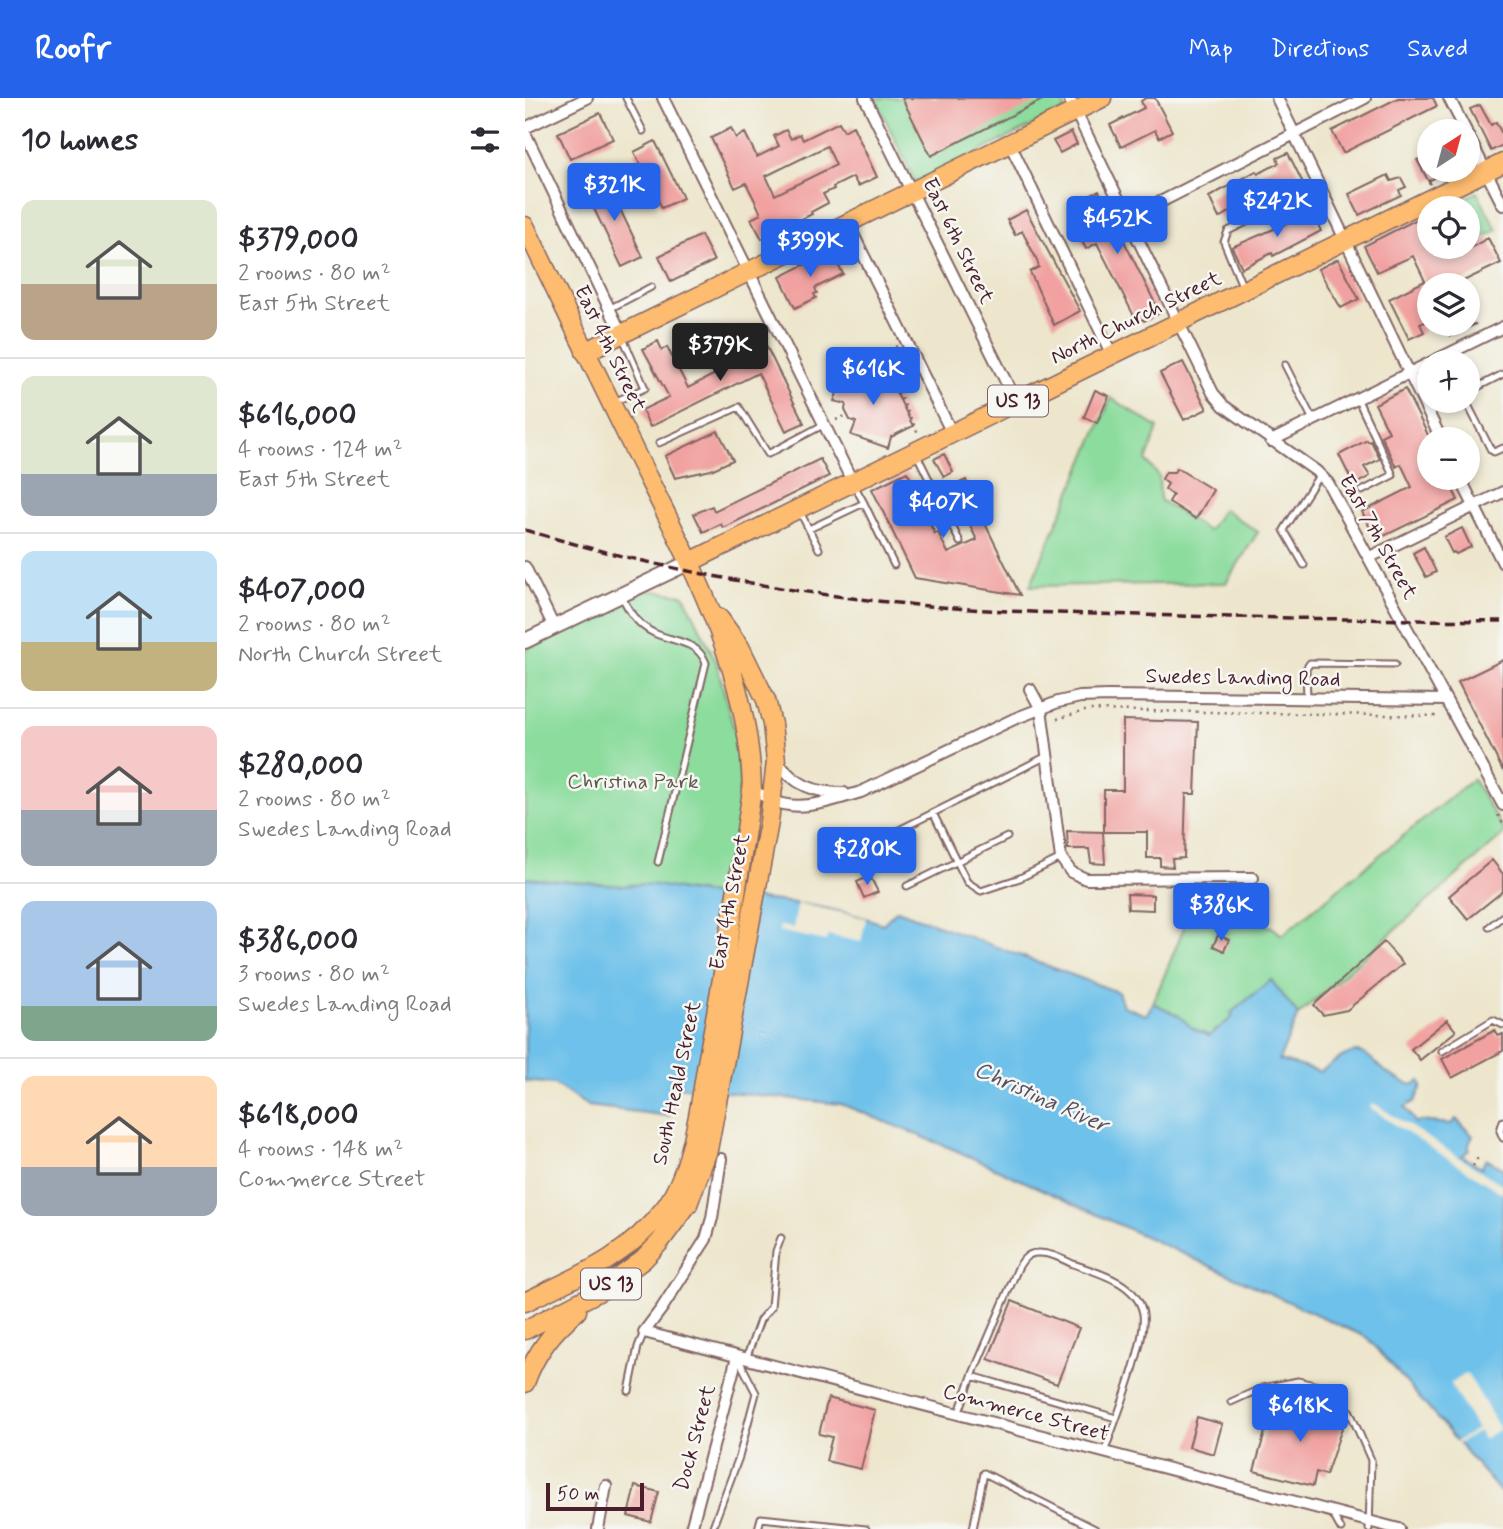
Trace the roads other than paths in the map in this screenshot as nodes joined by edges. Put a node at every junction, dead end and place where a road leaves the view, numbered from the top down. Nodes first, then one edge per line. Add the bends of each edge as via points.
1 (587, 98) edge
2 (626, 98) edge
3 (663, 98) edge
4 (865, 98) edge
5 (1102, 98) edge
6 (1277, 98) edge
7 (1365, 98) edge
8 (1449, 98) edge
9 (1072, 104) edge
10 (1460, 119) edge
11 (525, 130) edge
12 (643, 131) dead end
13 (1294, 133) junction
14 (1010, 144) junction
15 (1481, 161) edge
16 (1503, 163) edge
17 (1486, 171) junction
18 (1320, 187) junction
19 (912, 191) junction
20 (1503, 205) edge
21 (1129, 218) junction
22 (848, 224) junction
23 (525, 226) edge
24 (1346, 240) junction
25 (750, 272) junction
26 (651, 287) dead end
27 (1244, 290) junction
28 (609, 309) junction
29 (1178, 323) junction
30 (1503, 327) edge
31 (622, 335) junction
32 (585, 352) junction
33 (1112, 355) junction
34 (1285, 365) dead end
35 (1409, 372) junction
36 (1503, 374) edge
37 (1480, 386) edge
38 (1356, 398) junction
39 (1016, 402) junction
40 (611, 403) junction
41 (1472, 413) edge
42 (1313, 420) junction
43 (829, 423) junction
44 (1435, 427) edge
45 (952, 433) junction
46 (1271, 441) junction
47 (659, 443) dead end
48 (917, 443) junction
49 (1503, 448) edge
50 (1320, 474) junction
51 (853, 483) junction
52 (1466, 490) edge
53 (1362, 491) dead end
54 (1503, 492) edge
55 (864, 503) junction
56 (1473, 506) junction
57 (799, 510) junction
58 (809, 529) junction
59 (960, 542) dead end
60 (819, 549) dead end
61 (1370, 557) junction
62 (690, 562) junction
63 (1503, 563) edge
64 (894, 565) dead end
65 (1304, 565) dead end
66 (525, 567) edge
67 (621, 595) junction
68 (710, 606) junction
69 (554, 626) junction
70 (525, 641) edge
71 (1395, 664) dead end
72 (1030, 689) dead end
73 (1307, 699) junction
74 (1447, 701) junction
75 (1041, 709) junction
76 (1047, 756) junction
77 (776, 761) junction
78 (752, 790) junction
79 (861, 792) junction
80 (773, 801) junction
81 (1500, 809) edge
82 (933, 813) junction
83 (1007, 837) dead end
84 (1061, 858) junction
85 (658, 862) dead end
86 (957, 862) junction
87 (834, 865) dead end
88 (1253, 878) dead end
89 (739, 879) joint
90 (908, 886) dead end
91 (1503, 916) edge
92 (1489, 927) dead end
93 (1503, 1025) edge
94 (1442, 1051) dead end
95 (1503, 1121) edge
96 (1503, 1138) edge
97 (721, 1159) dead end
98 (673, 1212) junction
99 (781, 1238) dead end
100 (602, 1290) junction
101 (525, 1302) edge
102 (525, 1330) edge
103 (644, 1332) junction
104 (741, 1358) junction
105 (972, 1376) junction
106 (525, 1384) edge
107 (629, 1391) dead end
108 (1231, 1402) dead end
109 (958, 1415) junction
110 (1115, 1418) junction
111 (1104, 1453) junction
112 (606, 1486) dead end
113 (1332, 1513) junction
114 (1078, 1520) junction
115 (1369, 1525) edge
116 (832, 1527) edge
117 (598, 1529) edge
118 (691, 1529) edge
119 (712, 1529) edge
120 (758, 1529) edge
121 (866, 1529) edge
122 (973, 1529) edge
123 (1076, 1529) edge
124 (1095, 1529) edge
125 (1341, 1529) edge
126 (1399, 1529) edge

1 - 11 street
2 - 12 lane
3 - 25 street
4 - 19 street, East 6th Street
5 - 9 main road
6 - 13 street
7 - 13 street
8 - 10 street
9 - 14 main road
9 - 21 street, East 7th Street
11 - 28 street
13 - 18 street
13 - 21 street
14 - 19 main road
14 - 33 street
15 - 17 street
16 - 17 main road, North Church Street / US 13
17 - 20 street
17 - 24 main road, North Church Street / US 13
18 - 24 street
18 - 27 lane via 1228,232 1224,242
19 - 22 main road
19 - 39 street, East 6th Street
21 - 29 street, East 7th Street
22 - 25 main road
22 - 45 street
23 - 32 main road, East 4th Street
24 - 27 main road, North Church Street / US 13
24 - 35 street
25 - 31 main road
25 - 43 street
26 - 28 lane
27 - 29 main road, North Church Street / US 13
28 - 31 street
29 - 33 main road, North Church Street / US 13
29 - 46 street, East 7th Street via 1218,401
30 - 35 street
31 - 32 main road
31 - 40 lane via 645,388
32 - 40 main road, East 4th Street / US 13
33 - 39 main road, North Church Street / US 13
34 - 42 lane
35 - 38 street
35 - 44 street
36 - 37 lane
38 - 42 street
38 - 53 lane via 1393,475
39 - 45 main road, North Church Street / US 13
40 - 62 main road, East 4th Street / US 13
41 - 49 lane via 1491,450
42 - 46 street
43 - 47 lane via 768,454 739,407
43 - 51 street
45 - 48 main road, North Church Street / US 13
46 - 50 street, East 7th Street
48 - 51 main road, North Church Street / US 13
48 - 59 lane
50 - 61 street, East 7th Street
50 - 65 lane via 1284,530
51 - 55 lane
51 - 57 main road, North Church Street / US 13
52 - 56 street
54 - 56 street
55 - 58 lane
55 - 64 lane
56 - 61 street
56 - 63 street
57 - 58 lane
57 - 62 main road, North Church Street / US 13
58 - 60 lane
61 - 74 street, East 7th Street
62 - 67 street, North Church Street
62 - 68 main road, East 4th Street / US 13
66 - 69 street
67 - 69 street, North Church Street
67 - 85 lane via 633,617 652,632 692,645 706,663
68 - 77 main road, East 4th Street / US 13 via 740,647 766,699
68 - 78 main road, East 4th Street / US 13 via 746,732
69 - 70 street, North Church Street
71 - 73 lane via 1310,663 1306,668
72 - 75 street
73 - 74 street, Swedes Landing Road
73 - 75 street, Swedes Landing Road via 1108,696
74 - 81 street, East 7th Street
75 - 76 street
75 - 79 street, Swedes Landing Road
76 - 82 lane
76 - 84 street
77 - 79 street, Swedes Landing Road via 817,792
77 - 80 main road, East 4th Street / US 13
78 - 80 street, Swedes Landing Road
78 - 89 main road, East 4th Street / US 13
79 - 80 street, Swedes Landing Road via 805,805
80 - 98 main road, East 4th Street / US 13 via 708,1150 701,1173
82 - 86 lane
82 - 87 lane
83 - 86 lane
84 - 86 lane via 981,891 967,883
84 - 88 street via 1071,872 1086,879
86 - 90 lane
89 - 98 main road, South Heald Street / US 13 via 692,1139
91 - 92 lane
93 - 94 lane via 1493,1020
95 - 96 lane
97 - 103 street via 706,1239
98 - 100 main road, South Heald Street / US 13 via 643,1260
98 - 101 main road, South Heald Street / US 13 via 613,1259
99 - 104 lane via 771,1307
100 - 102 main road, South Heald Street / US 13
100 - 106 main road via 545,1343
103 - 104 street, Commerce Street
103 - 107 lane
104 - 109 street, Commerce Street
104 - 118 street, Dock Street
104 - 119 lane via 756,1393 739,1457
105 - 109 lane
105 - 110 lane
105 - 110 lane via 1022,1260 1046,1253 1111,1278 1140,1301 1140,1339
108 - 115 lane via 1262,1388 1299,1381 1334,1390 1350,1412 1371,1460
109 - 111 street, Commerce Street
110 - 111 lane
111 - 113 street, Commerce Street
112 - 117 street
113 - 115 street, Commerce Street
113 - 125 lane
114 - 122 lane via 984,1473
114 - 123 lane
114 - 124 lane
115 - 126 street, Commerce Street
116 - 120 lane via 761,1518
116 - 121 lane

